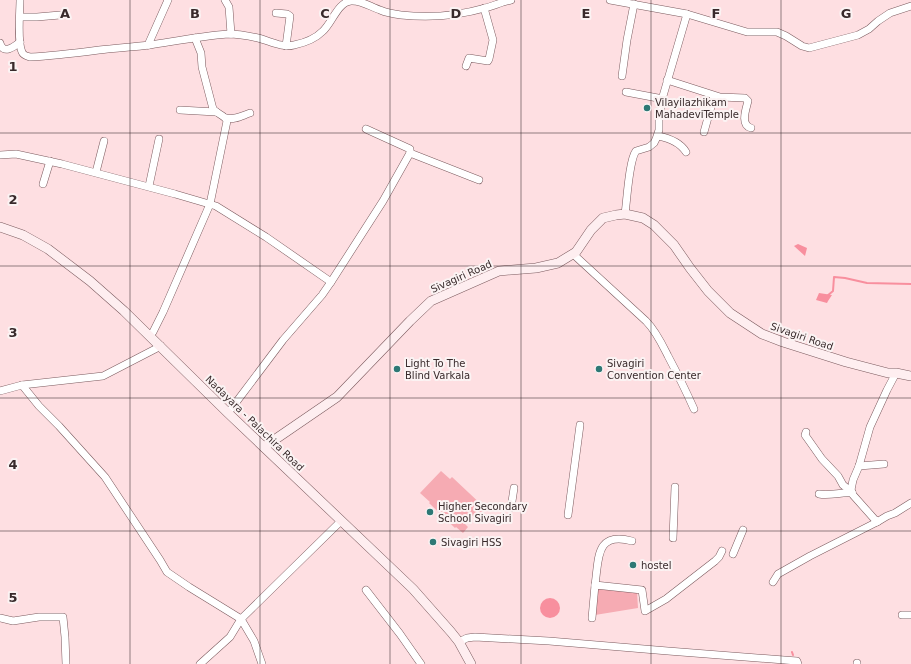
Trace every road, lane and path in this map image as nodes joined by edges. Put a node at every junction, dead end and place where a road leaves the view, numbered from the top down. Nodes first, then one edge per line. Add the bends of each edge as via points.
1 (20, 0) edge
2 (168, 0) edge
3 (225, 0) edge
4 (511, 0) edge
5 (610, 0) edge
6 (634, 4) junction
7 (911, 6) edge
8 (484, 8) junction
9 (276, 13) dead end
10 (687, 14) junction
11 (60, 15) dead end
12 (20, 17) junction
13 (231, 34) junction
14 (195, 38) junction
15 (20, 42) junction
16 (0, 43) edge
17 (148, 45) junction
18 (286, 46) junction
19 (466, 66) dead end
20 (622, 76) dead end
21 (667, 80) junction
22 (626, 92) dead end
23 (714, 96) junction
24 (663, 99) junction
25 (180, 110) dead end
26 (216, 112) junction
27 (250, 113) dead end
28 (226, 118) junction
29 (751, 128) dead end
30 (366, 129) dead end
31 (704, 132) dead end
32 (658, 136) junction
33 (159, 139) dead end
34 (104, 141) dead end
35 (686, 152) dead end
36 (410, 153) junction
37 (0, 155) edge
38 (50, 161) junction
39 (96, 172) junction
40 (479, 180) dead end
41 (44, 184) dead end
42 (149, 186) junction
43 (210, 204) junction
44 (625, 214) junction
45 (0, 227) edge
46 (573, 254) junction
47 (331, 282) junction
48 (149, 335) junction
49 (161, 346) junction
50 (896, 373) junction
51 (911, 376) edge
52 (22, 385) junction
53 (0, 391) edge
54 (694, 410) dead end
55 (228, 413) junction
56 (580, 425) dead end
57 (806, 432) dead end
58 (264, 447) junction
59 (884, 464) dead end
60 (859, 466) junction
61 (675, 487) dead end
62 (514, 488) dead end
63 (852, 492) junction
64 (819, 494) dead end
65 (911, 504) edge
66 (511, 508) dead end
67 (568, 515) dead end
68 (341, 521) junction
69 (877, 522) junction
70 (743, 530) dead end
71 (673, 538) dead end
72 (632, 541) dead end
73 (722, 551) dead end
74 (733, 554) dead end
75 (773, 582) dead end
76 (595, 585) junction
77 (366, 590) dead end
78 (902, 615) dead end
79 (911, 615) edge
80 (0, 618) edge
81 (592, 618) dead end
82 (241, 619) junction
83 (459, 642) junction
84 (66, 664) edge
85 (200, 664) edge
86 (262, 664) edge
87 (421, 664) edge
88 (471, 664) edge
89 (798, 664) edge

1 - 12 street
2 - 17 street
3 - 13 street via 229,7
4 - 8 street
5 - 6 street
6 - 10 street
6 - 20 street
7 - 10 street via 890,13 858,35 809,48 777,32 740,31
8 - 18 street via 443,16 402,15 350,1 342,6 331,22 315,37
8 - 19 street via 493,40 489,59 488,61 469,58
9 - 18 street via 290,16
10 - 21 street
11 - 12 street
12 - 15 street
13 - 14 street
13 - 18 street
14 - 17 street
14 - 26 street
15 - 16 street via 7,49 3,49
15 - 17 street via 22,52 30,57
21 - 23 street
21 - 24 street
22 - 24 street
23 - 29 street via 747,99 744,118 746,126
23 - 31 street
24 - 32 street via 658,121
25 - 26 street
26 - 28 street
27 - 28 street via 239,118
28 - 43 street
30 - 36 street via 410,149
32 - 35 street via 675,142
32 - 44 street via 651,146 637,150 634,154
33 - 42 street
34 - 39 street
36 - 40 street
36 - 47 street via 383,201
37 - 38 street via 16,154
38 - 39 street
38 - 41 street
39 - 42 street
42 - 43 street
43 - 47 street via 266,237
43 - 48 street via 163,312
44 - 46 main road, Sivagiri Road via 603,218
44 - 50 main road, Sivagiri Road via 643,218 654,225 674,244 708,290 730,312 762,334 846,362
45 - 48 main road, Nadayara - Palachira Road via 23,235 48,249 106,295
46 - 54 street via 649,325 661,343
46 - 58 main road, Sivagiri Road via 558,263 499,271 431,301 337,397
47 - 55 street
48 - 49 main road, Nadayara - Palachira Road
49 - 52 street via 103,376
49 - 55 main road, Nadayara - Palachira Road
50 - 51 main road, Sivagiri Road
50 - 60 street via 870,427
52 - 53 street
52 - 82 street via 105,477 167,572
55 - 58 main road, Nadayara - Palachira Road
56 - 67 street
57 - 63 street via 822,459
58 - 68 main road, Nadayara - Palachira Road
59 - 60 street
60 - 63 street via 853,480
61 - 71 street
62 - 66 street
63 - 64 street
63 - 69 street
65 - 69 street
68 - 82 street
68 - 83 main road, Nadayara - Palachira Road via 413,589
69 - 75 street via 778,574
70 - 74 street
72 - 76 street via 613,539 606,542 600,550
73 - 76 street via 715,561 666,599 645,611 642,590
76 - 81 street
77 - 87 street
78 - 79 street
80 - 84 street via 13,621 63,617
82 - 85 street via 230,637
82 - 86 street via 254,641
83 - 88 main road, Nadayara - Palachira Road
83 - 89 street via 475,637 549,641 797,661

